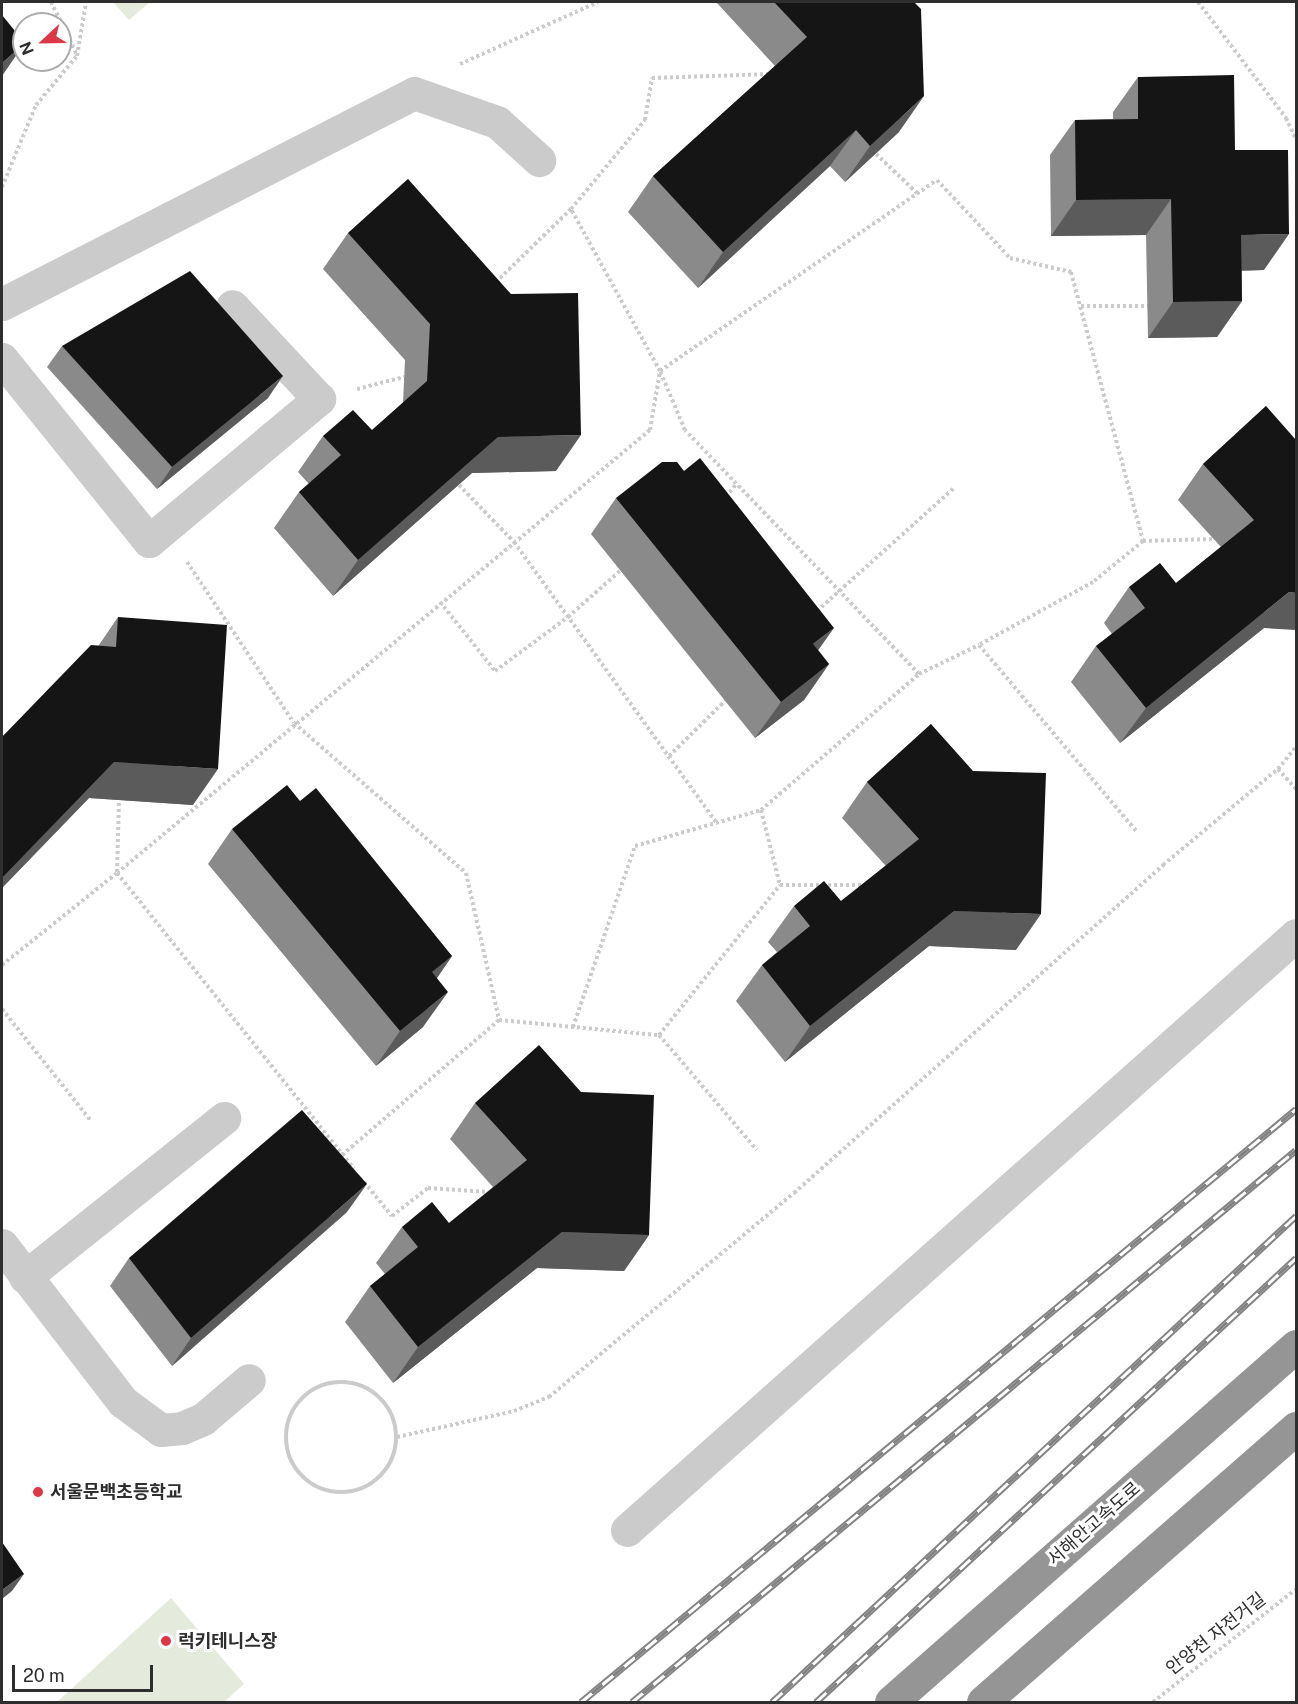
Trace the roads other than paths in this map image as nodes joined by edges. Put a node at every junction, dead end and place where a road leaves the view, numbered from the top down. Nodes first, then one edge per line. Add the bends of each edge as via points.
1 (539, 160) dead end
2 (2, 304) edge
3 (232, 306) dead end
4 (2, 359) edge
5 (1296, 935) edge
6 (224, 1118) dead end
7 (2, 1245) edge
8 (25, 1277) junction
9 (1296, 1346) edge
10 (249, 1380) dead end
11 (1296, 1428) edge
12 (627, 1530) dead end
13 (891, 1702) edge
14 (983, 1702) edge

1 - 2 street via 497,122 414,93
3 - 4 street via 319,399 149,541
5 - 12 street
6 - 8 street
7 - 8 street
8 - 10 street via 123,1402 161,1430 182,1428 203,1419
9 - 13 highway, 서해안고속도로, bridge
11 - 14 highway

